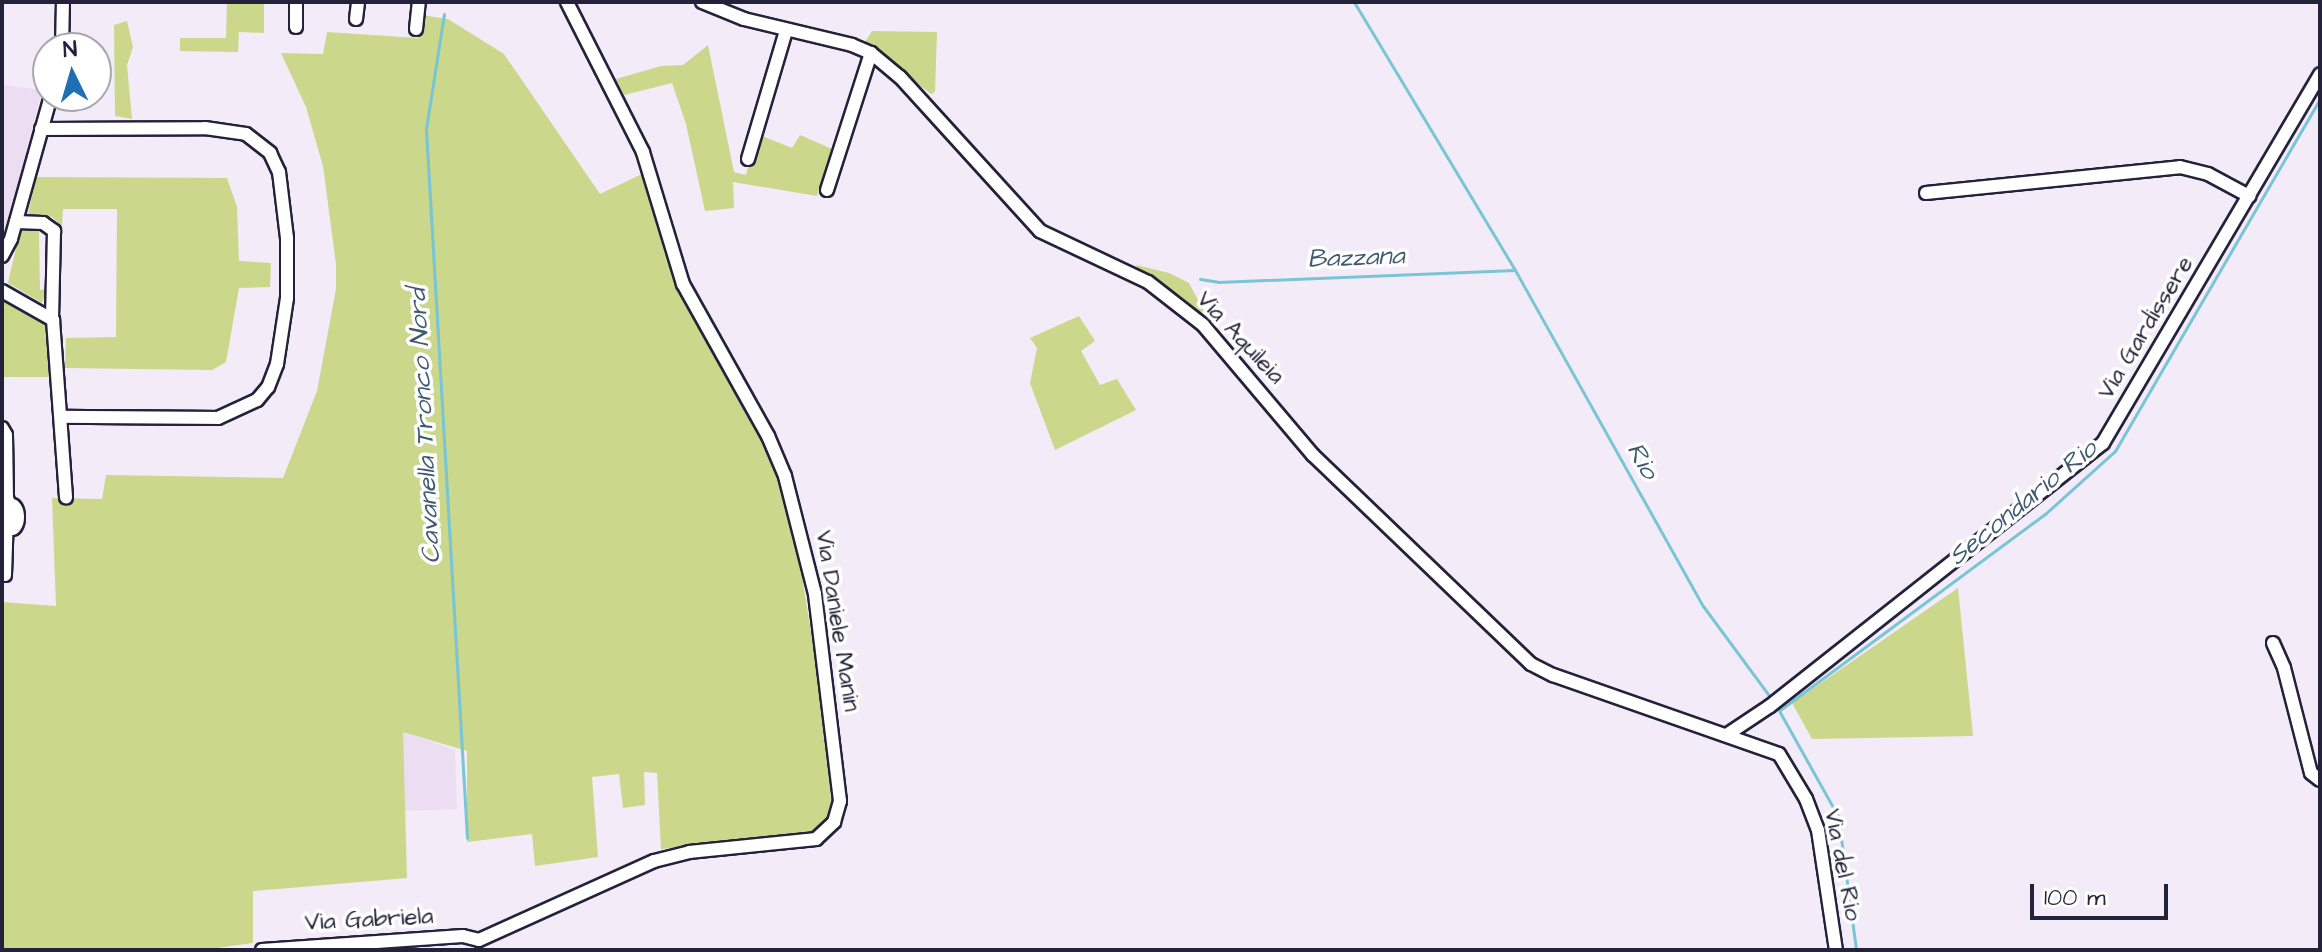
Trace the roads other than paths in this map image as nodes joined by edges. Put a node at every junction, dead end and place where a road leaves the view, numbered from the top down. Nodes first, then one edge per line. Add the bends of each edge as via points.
1 (63, 2) edge
2 (296, 2) edge
3 (358, 2) edge
4 (419, 2) edge
5 (567, 2) edge
6 (702, 2) edge
7 (356, 19) dead end
8 (296, 27) dead end
9 (416, 29) dead end
10 (786, 31) junction
11 (62, 32) edge
12 (871, 53) junction
13 (2320, 74) edge
14 (46, 112) edge
15 (41, 129) junction
16 (748, 159) dead end
17 (827, 190) dead end
18 (1926, 193) dead end
19 (2249, 196) junction
20 (16, 222) junction
21 (2, 256) edge
22 (2, 283) edge
23 (2, 291) edge
24 (52, 317) junction
25 (61, 417) junction
26 (2, 428) edge
27 (66, 498) dead end
28 (5, 575) dead end
29 (2273, 643) dead end
30 (1728, 734) junction
31 (2320, 780) edge
32 (482, 945) edge
33 (262, 950) edge
34 (1836, 950) edge

1 - 11 street
2 - 8 street
3 - 7 street
4 - 9 street
5 - 32 street, Via Daniele Manin via 643,152 683,284 785,476 815,594 840,801 834,822 816,839 689,852 654,861
6 - 10 street, Via Aquileia
10 - 12 street, Via Aquileia
10 - 16 street
12 - 17 street
12 - 30 street, Via Aquileia via 900,77 1040,231 1148,282 1203,325 1313,455 1517,653 1553,675
13 - 19 street, Via Gardissere
14 - 15 street
15 - 20 street
15 - 25 street via 205,128 246,134 270,153 279,172 287,238 280,350 273,375 257,400 218,418
18 - 19 street via 2180,167 2208,174
19 - 30 street, Via Gardissere via 2103,443
20 - 21 street
20 - 24 street via 43,223 54,231
22 - 23 street
23 - 24 street
24 - 25 street
25 - 27 street
26 - 28 street via 9,509
29 - 31 street via 2311,773
30 - 34 street, Via del Rio via 1779,754 1806,799 1818,830
32 - 33 street, Via Gabriela via 463,936

